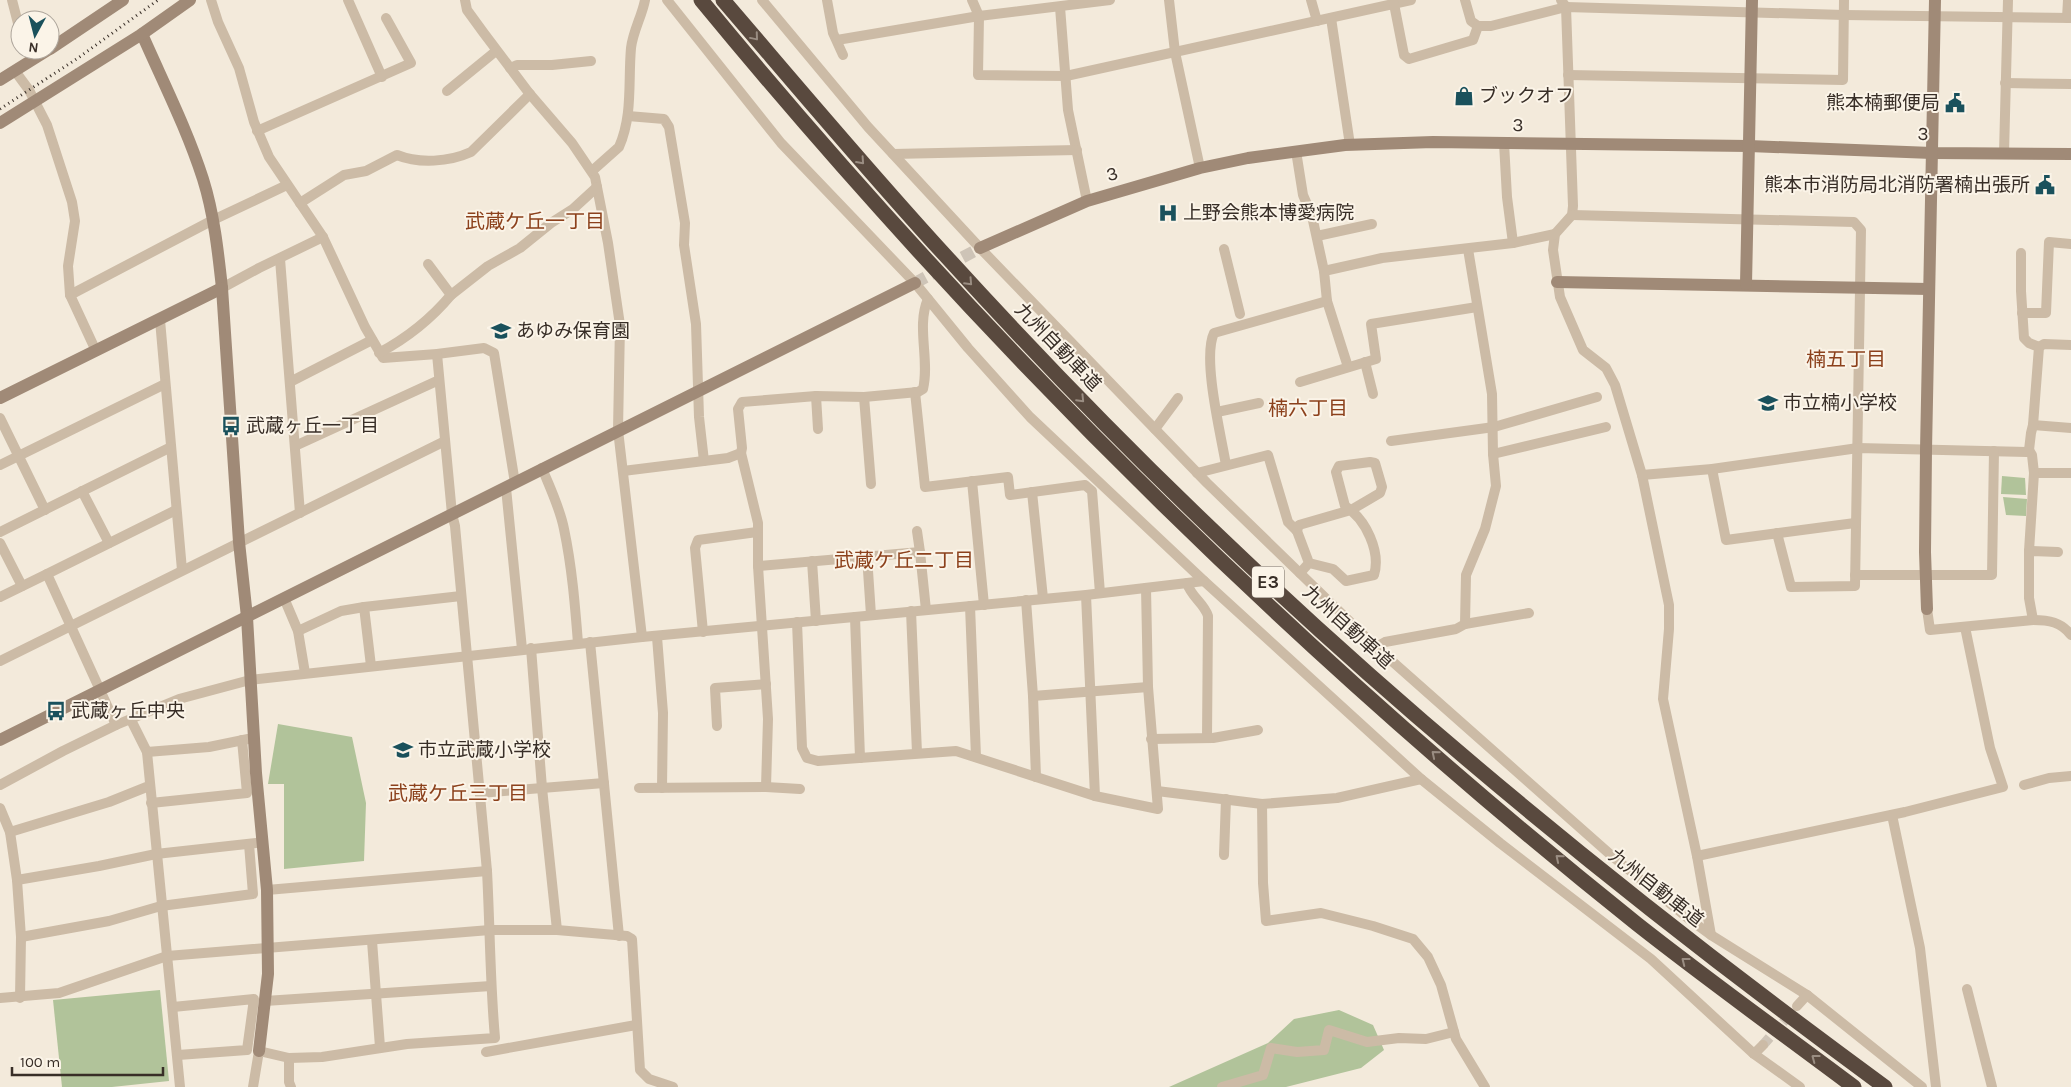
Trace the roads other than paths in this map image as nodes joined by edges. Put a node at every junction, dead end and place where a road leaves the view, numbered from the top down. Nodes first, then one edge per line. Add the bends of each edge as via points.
1 (123, 0) edge
2 (190, 0) edge
3 (211, 0) edge
4 (348, 0) edge
5 (465, 0) edge
6 (645, 0) edge
7 (667, 0) edge
8 (701, 0) edge
9 (724, 0) edge
10 (762, 0) edge
11 (827, 0) edge
12 (972, 0) edge
13 (1110, 0) edge
14 (1169, 0) edge
15 (1311, 0) edge
16 (1411, 0) edge
17 (1465, 0) edge
18 (1844, 0) edge
19 (1935, 0) edge
20 (2008, 0) edge
21 (2068, 0) edge
22 (1097, 1) edge
23 (1394, 4) junction
24 (1564, 4) edge
25 (1686, 5) edge
26 (1752, 6) edge
27 (1060, 7) junction
28 (1844, 14) junction
29 (979, 16) junction
30 (1935, 16) junction
31 (2007, 17) junction
32 (386, 18) dead end
33 (1331, 18) junction
34 (2069, 18) edge
35 (1317, 21) junction
36 (1478, 26) junction
37 (142, 34) junction
38 (837, 40) junction
39 (60, 42) edge
40 (496, 50) junction
41 (1175, 52) junction
42 (843, 55) dead end
43 (27, 60) edge
44 (590, 61) dead end
45 (510, 68) junction
46 (15, 71) junction
47 (1568, 75) junction
48 (1066, 76) junction
49 (382, 77) junction
50 (1751, 78) junction
51 (0, 80) edge
52 (2006, 83) junction
53 (2071, 84) edge
54 (447, 91) dead end
55 (529, 93) junction
56 (36, 102) junction
57 (628, 116) junction
58 (0, 123) edge
59 (257, 131) junction
60 (1504, 143) junction
61 (1571, 144) junction
62 (1350, 145) junction
63 (1749, 146) junction
64 (1077, 150) junction
65 (1296, 151) junction
66 (1932, 153) junction
67 (2004, 153) junction
68 (893, 154) junction
69 (2071, 154) edge
70 (1200, 168) junction
71 (592, 171) junction
72 (287, 186) junction
73 (597, 187) junction
74 (1087, 202) junction
75 (300, 203) junction
76 (1572, 215) junction
77 (213, 220) junction
78 (1747, 220) junction
79 (1372, 224) dead end
80 (1555, 234) junction
81 (1317, 236) junction
82 (323, 237) junction
83 (1513, 243) junction
84 (2071, 244) edge
85 (980, 248) junction
86 (1224, 249) dead end
87 (1468, 249) junction
88 (2021, 253) dead end
89 (280, 259) junction
90 (428, 264) dead end
91 (1324, 271) junction
92 (915, 282) junction
93 (1557, 282) junction
94 (1746, 284) junction
95 (222, 288) junction
96 (1860, 288) junction
97 (1929, 289) junction
98 (452, 295) junction
99 (70, 296) junction
100 (928, 299) junction
101 (1327, 301) junction
102 (1477, 307) junction
103 (2022, 313) junction
104 (1240, 314) dead end
105 (160, 320) junction
106 (372, 340) junction
107 (2071, 345) edge
108 (2039, 347) junction
109 (96, 351) junction
110 (379, 352) junction
111 (437, 354) junction
112 (1365, 362) junction
113 (1348, 367) junction
114 (439, 380) junction
115 (290, 382) junction
116 (1300, 382) dead end
117 (166, 384) junction
118 (699, 390) junction
119 (915, 392) junction
120 (1373, 394) dead end
121 (816, 396) junction
122 (864, 397) junction
123 (1597, 397) dead end
124 (0, 398) edge
125 (1178, 398) dead end
126 (1259, 403) dead end
127 (1217, 412) junction
128 (0, 418) edge
129 (2034, 425) junction
130 (1494, 427) junction
131 (1606, 427) dead end
132 (1155, 428) junction
133 (2071, 428) edge
134 (818, 429) dead end
135 (618, 430) junction
136 (445, 441) junction
137 (1391, 441) dead end
138 (295, 446) junction
139 (171, 447) junction
140 (1858, 448) junction
141 (1926, 450) junction
142 (2029, 450) junction
143 (1994, 451) junction
144 (741, 453) junction
145 (1493, 454) junction
146 (18, 456) junction
147 (704, 461) junction
148 (0, 465) edge
149 (1226, 466) junction
150 (542, 468) junction
151 (1712, 469) junction
152 (623, 471) junction
153 (1197, 473) junction
154 (2034, 473) junction
155 (2071, 473) edge
156 (1642, 475) junction
157 (972, 482) junction
158 (870, 484) dead end
159 (511, 485) junction
160 (82, 491) junction
161 (1032, 492) junction
162 (45, 510) junction
163 (176, 510) junction
164 (1351, 510) junction
165 (300, 513) junction
166 (452, 514) junction
167 (1855, 524) junction
168 (916, 531) dead end
169 (1296, 531) junction
170 (0, 532) edge
171 (757, 532) junction
172 (1777, 533) junction
173 (239, 542) junction
174 (0, 543) edge
175 (108, 543) junction
176 (2029, 551) junction
177 (920, 552) junction
178 (2058, 552) dead end
179 (867, 556) junction
180 (812, 561) junction
181 (1309, 563) junction
182 (758, 566) junction
183 (182, 570) junction
184 (1300, 573) junction
185 (47, 574) junction
186 (1855, 575) junction
187 (1925, 576) junction
188 (1204, 581) junction
189 (1187, 583) junction
190 (22, 586) junction
191 (1146, 588) junction
192 (1100, 592) junction
193 (1086, 595) junction
194 (461, 596) junction
195 (0, 597) edge
196 (284, 598) junction
197 (1043, 598) junction
198 (1026, 600) junction
199 (984, 605) junction
200 (970, 606) junction
201 (364, 607) junction
202 (1927, 609) joint
203 (926, 610) junction
204 (911, 611) junction
205 (1529, 613) dead end
206 (871, 615) junction
207 (247, 617) junction
208 (856, 617) junction
209 (2033, 620) junction
210 (816, 621) junction
211 (797, 622) junction
212 (1465, 624) junction
213 (763, 625) junction
214 (70, 626) junction
215 (1964, 627) junction
216 (298, 631) junction
217 (703, 632) junction
218 (2071, 635) edge
219 (642, 637) junction
220 (657, 637) junction
221 (590, 642) junction
222 (578, 643) junction
223 (1376, 648) junction
224 (526, 649) junction
225 (467, 655) junction
226 (0, 661) edge
227 (371, 666) junction
228 (305, 673) junction
229 (250, 680) junction
230 (766, 684) junction
231 (1148, 688) junction
232 (100, 690) junction
233 (1091, 691) junction
234 (1033, 696) junction
235 (131, 720) junction
236 (116, 725) junction
237 (717, 726) dead end
238 (1258, 730) dead end
239 (1207, 738) junction
240 (248, 739) junction
241 (1151, 739) junction
242 (0, 740) edge
243 (147, 752) junction
244 (917, 753) junction
245 (976, 757) junction
246 (860, 758) junction
247 (2071, 776) edge
248 (1036, 777) junction
249 (1421, 779) junction
250 (604, 783) junction
251 (0, 785) edge
252 (2024, 785) dead end
253 (149, 786) junction
254 (766, 787) junction
255 (542, 788) junction
256 (639, 788) dead end
257 (662, 788) junction
258 (800, 789) dead end
259 (1157, 791) junction
260 (480, 792) junction
261 (1096, 796) junction
262 (1226, 799) junction
263 (151, 803) junction
264 (1262, 804) junction
265 (0, 808) edge
266 (1892, 815) junction
267 (10, 832) junction
268 (255, 843) junction
269 (156, 854) junction
270 (1224, 855) dead end
271 (1697, 856) junction
272 (487, 872) junction
273 (17, 880) junction
274 (267, 890) junction
275 (161, 906) junction
276 (490, 930) junction
277 (557, 930) junction
278 (1711, 935) junction
279 (619, 936) junction
280 (21, 937) junction
281 (372, 941) junction
282 (269, 948) junction
283 (167, 956) junction
284 (490, 986) junction
285 (1967, 989) dead end
286 (376, 993) junction
287 (1806, 995) junction
288 (0, 998) edge
289 (20, 998) junction
290 (265, 1001) junction
291 (172, 1006) junction
292 (1797, 1006) tunnel mouth
293 (636, 1025) junction
294 (1454, 1032) junction
295 (1763, 1045) tunnel mouth
296 (380, 1047) junction
297 (259, 1051) junction
298 (486, 1052) dead end
299 (1754, 1054) junction
300 (178, 1055) junction
301 (289, 1058) junction
302 (180, 1087) edge
303 (253, 1087) edge
304 (291, 1087) edge
305 (673, 1087) edge
306 (1222, 1087) edge
307 (1485, 1087) edge
308 (1800, 1087) edge
309 (1854, 1087) edge
310 (1884, 1087) edge
311 (1922, 1087) edge
312 (1936, 1087) edge
313 (1992, 1087) edge

1 - 39 street
2 - 37 street
3 - 59 street via 239,68
4 - 49 street
5 - 40 street via 467,10
6 - 57 street via 631,48
7 - 92 street via 781,143
309 -> 8 highway, 九州自動車道 / E3 via 1635,922 1409,732 1264,601 1018,358 755,66
9 -> 310 highway, 九州自動車道 / E3 via 944,254 1032,349 1224,542 1426,725 1593,864 1750,988
10 - 68 street
11 - 38 street
12 - 29 street
13 - 22 street
14 - 41 street
15 - 35 street
16 - 23 street
17 - 36 street via 1471,21
18 - 28 street
19 - 30 street
20 - 31 street
21 - 34 street
22 - 27 street
23 - 33 street
23 - 36 street via 1404,55 1409,59 1474,40
24 - 25 street
24 - 36 street via 1492,26
24 - 47 street
25 - 26 street
26 - 28 street
26 - 50 street
27 - 29 street
27 - 48 street
28 - 30 street
28 - 50 street via 1843,80
29 - 38 street
29 - 48 street via 978,75
30 - 31 street
30 - 66 street
31 - 34 street
31 - 52 street
32 - 49 street via 411,63
33 - 35 street
33 - 62 street
35 - 41 street
37 - 56 street
37 - 77 street via 187,135
38 - 42 street
40 - 45 street
40 - 54 street
41 - 48 street
41 - 70 street
43 - 46 street
44 - 45 street
45 - 55 street
46 - 51 street
46 - 56 street
47 - 50 street
47 - 61 street
48 - 64 street via 1068,110
49 - 59 street
50 - 63 street
52 - 53 street
52 - 67 street
55 - 71 street
55 - 75 street via 470,152 460,157 409,160 397,155 366,171 344,174
56 - 58 street
56 - 99 street via 47,125 75,221 68,266
57 - 71 street via 619,147
57 - 118 street via 664,119 670,127 685,223 684,245 696,324
59 - 72 street
60 - 61 street, 3
60 - 62 street, 3
60 - 83 street
61 - 63 street, 3
61 - 76 street
62 - 65 street, 3
63 - 66 street, 3
63 - 78 street
64 - 68 street
64 - 74 street
65 - 70 street, 3
65 - 81 street via 1303,195
66 - 67 street, 3
66 - 97 street
67 - 69 street, 3
68 - 85 street
70 - 74 street, 3
71 - 73 street
72 - 75 street
72 - 77 street
73 - 98 street via 573,209 551,222 520,248 488,266
73 - 135 street via 620,325
74 - 85 street, 3
75 - 82 street
76 - 78 street
76 - 80 street
77 - 95 street
77 - 99 street
78 - 94 street
78 - 96 street via 1854,222 1861,230
79 - 81 street
80 - 83 street
80 - 93 street via 1553,250
81 - 91 street
82 - 89 street
82 - 106 street
83 - 87 street
84 - 103 street via 2049,242 2046,313
85 - 132 street
86 - 104 street
87 - 91 street via 1382,258
87 - 102 street
88 - 103 street
89 - 95 street
89 - 115 street
90 - 98 street
91 - 101 street
92 - 100 street
92 - 118 street
93 - 94 street
93 - 156 street via 1560,297 1583,350 1606,368 1615,385
94 - 96 street
95 - 105 street
95 - 173 street
96 - 97 street
96 - 140 street
97 - 141 street
98 - 110 street via 419,327
99 - 109 street
100 - 119 street via 924,320 926,377 924,389
100 - 188 street via 1030,417
101 - 113 street
101 - 127 street via 1214,333 1210,366
102 - 112 street via 1370,324 1376,358
102 - 130 street via 1492,394
103 - 108 street via 2024,338
105 - 109 street
105 - 117 street
106 - 110 street
106 - 115 street
107 - 108 street via 2044,344
108 - 129 street
109 - 124 street
110 - 111 street via 383,358
111 - 114 street
111 - 159 street via 484,348 494,353
112 - 113 street
112 - 120 street
113 - 116 street
114 - 136 street
114 - 138 street
115 - 138 street
117 - 139 street
117 - 146 street
118 - 135 street
118 - 147 street
119 - 122 street
119 - 157 street via 925,487
121 - 122 street
121 - 134 street
121 - 144 street via 742,402 738,409
122 - 158 street
123 - 130 street
125 - 132 street
126 - 127 street
127 - 149 street
128 - 146 street
129 - 133 street
129 - 142 street
130 - 137 street
130 - 145 street
131 - 145 street
132 - 153 street
135 - 150 street
135 - 152 street
136 - 165 street
136 - 166 street
138 - 165 street
139 - 160 street
139 - 163 street
140 - 141 street
140 - 151 street
140 - 167 street
141 - 143 street
141 - 187 street
142 - 143 street
142 - 154 street
143 - 187 street via 1992,575
144 - 147 street
144 - 171 street via 757,513
145 - 212 street via 1496,486 1485,529 1466,575
146 - 148 street
146 - 162 street
147 - 152 street
149 - 153 street
149 - 169 street via 1268,455 1288,522
150 - 159 street
150 - 222 street via 564,528
151 - 156 street
151 - 172 street via 1726,540
152 - 219 street
153 - 184 street
154 - 155 street
154 - 176 street
156 - 271 street via 1669,605 1670,630 1663,698
157 - 161 street via 1008,477 1010,495
157 - 199 street
159 - 166 street
159 - 224 street
160 - 162 street
160 - 175 street
161 - 192 street via 1085,485 1092,491
161 - 197 street
162 - 170 street
163 - 175 street
163 - 183 street
164 - 164 street via 1380,493 1382,486 1375,463 1339,466 1336,472 1345,506
164 - 169 street via 1300,525
164 - 181 street via 1371,537 1376,568 1374,575 1346,580 1333,569
165 - 173 street
166 - 194 street
166 - 196 street
167 - 172 street
167 - 186 street
168 - 177 street
169 - 181 street
171 - 182 street
171 - 217 street via 698,540 695,548
172 - 186 street via 1791,587 1855,586
173 - 183 street
173 - 207 street
174 - 190 street
175 - 185 street
176 - 178 street
176 - 209 street via 2029,598
177 - 179 street
177 - 203 street
179 - 180 street
179 - 206 street
180 - 182 street
180 - 210 street
181 - 184 street
182 - 213 street
183 - 214 street
184 - 223 street
185 - 190 street
185 - 214 street
186 - 187 street
187 - 202 street
188 - 189 street
188 - 249 street
189 - 191 street
189 - 239 street via 1208,616
190 - 195 street
191 - 192 street
191 - 231 street
192 - 193 street
193 - 197 street
193 - 233 street
194 - 201 street
194 - 225 street
196 - 207 street
196 - 216 street
197 - 198 street
198 - 199 street
198 - 234 street
199 - 200 street
200 - 203 street
200 - 245 street
201 - 216 street via 341,612
201 - 227 street
202 - 215 street via 1930,630
203 - 204 street
204 - 206 street
204 - 244 street
205 - 212 street
206 - 208 street
207 - 229 street
207 - 232 street
208 - 210 street
208 - 246 street
209 - 215 street
209 - 218 street via 2049,620
210 - 211 street
211 - 213 street
211 - 246 street via 803,754 818,761
212 - 223 street via 1456,629 1385,642
213 - 217 street
213 - 230 street
214 - 226 street
214 - 232 street
215 - 266 street via 1990,748 2002,787
216 - 228 street
217 - 220 street
219 - 220 street
219 - 221 street
220 - 257 street via 663,713
221 - 222 street
221 - 250 street
222 - 224 street
223 - 278 street via 1612,856
224 - 225 street
224 - 255 street
225 - 227 street
225 - 260 street
227 - 228 street
228 - 229 street
229 - 235 street via 179,699
229 - 240 street
230 - 237 street via 714,688
230 - 254 street
231 - 233 street
231 - 241 street
232 - 236 street
232 - 242 street
233 - 234 street
233 - 261 street
234 - 248 street
235 - 236 street
235 - 243 street
236 - 251 street
238 - 239 street
239 - 241 street
240 - 243 street via 209,747
240 - 263 street via 247,793
240 - 268 street
241 - 259 street
243 - 253 street
244 - 245 street via 956,751
244 - 246 street
245 - 248 street
247 - 252 street
248 - 261 street
249 - 264 street via 1337,798
249 - 299 street via 1651,959
250 - 255 street
250 - 279 street
253 - 263 street
253 - 267 street via 109,802
254 - 257 street
254 - 258 street
255 - 260 street
255 - 277 street
256 - 257 street
259 - 261 street via 1158,809
259 - 262 street
260 - 272 street
262 - 264 street
262 - 270 street
263 - 269 street
264 - 294 street via 1266,921 1321,914 1414,939 1428,957 1441,985
265 - 267 street
266 - 271 street
266 - 312 street via 1920,948
267 - 273 street
268 - 269 street
268 - 274 street
268 - 275 street via 253,894
269 - 273 street
269 - 275 street
271 - 278 street
272 - 274 street
272 - 276 street
273 - 280 street
274 - 282 street
275 - 280 street via 109,921
275 - 283 street
276 - 277 street
276 - 281 street
276 - 284 street
277 - 279 street
278 - 287 street
279 - 293 street via 632,939
280 - 289 street
281 - 282 street
281 - 286 street
282 - 283 street
282 - 290 street
283 - 289 street via 58,993
283 - 291 street
284 - 286 street
284 - 296 street via 495,1038
285 - 313 street
286 - 290 street
286 - 296 street
287 - 292 street
287 - 311 street
288 - 289 street
290 - 297 street
291 - 300 street
291 - 300 street via 254,998 247,1050
293 - 298 street
293 - 305 street via 640,1070 649,1079
294 - 306 street via 1426,1039 1367,1042 1329,1030 1324,1050 1297,1052 1271,1048 1263,1075
294 - 307 street
295 - 299 street
296 - 301 street via 322,1057
297 - 301 street
297 - 303 street
299 - 308 street
300 - 302 street
301 - 304 street

